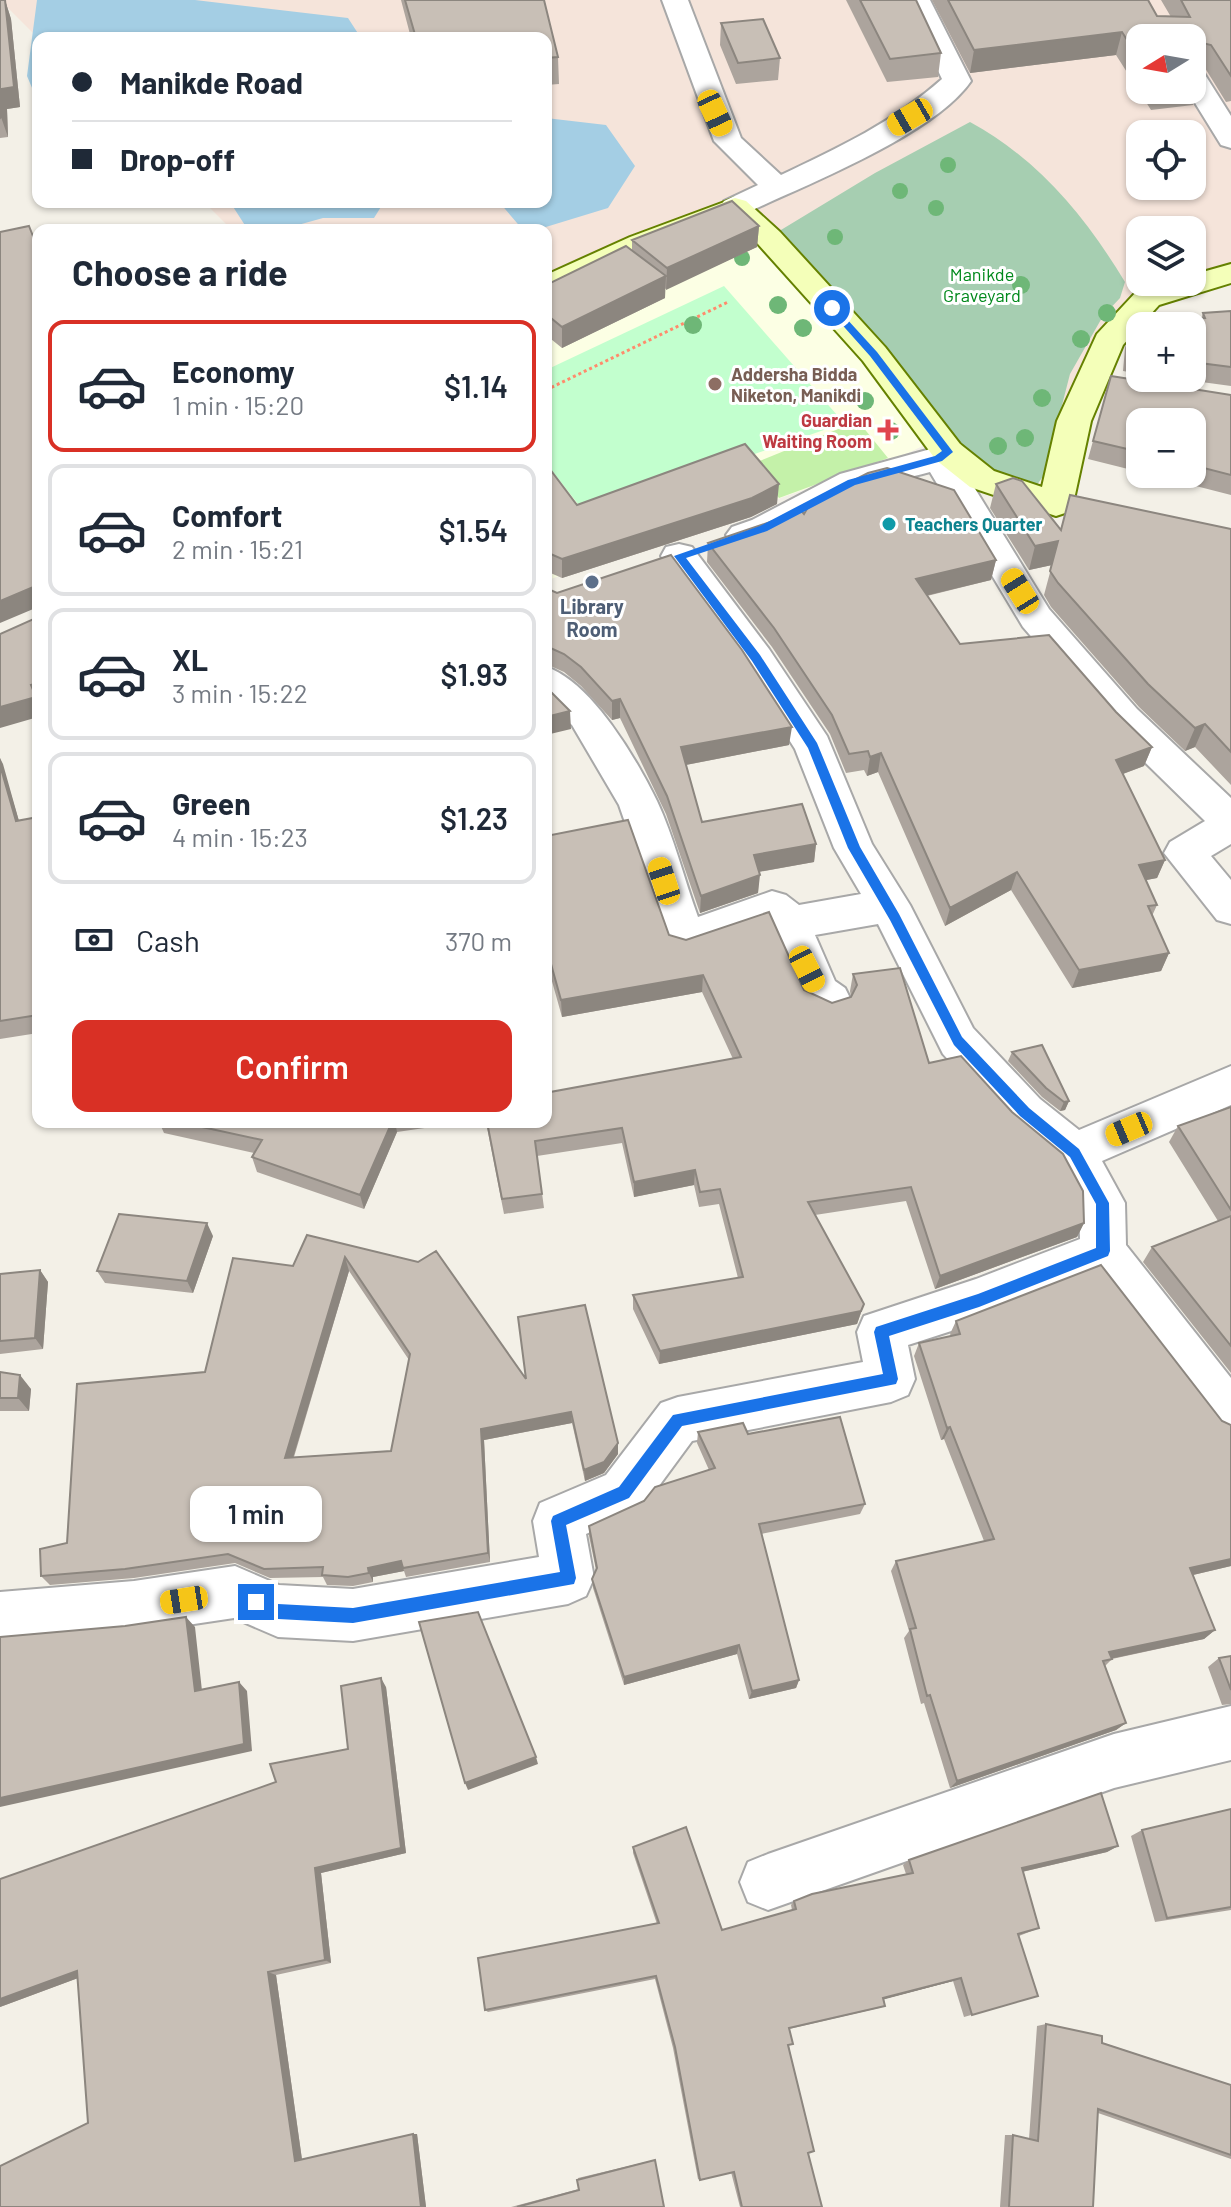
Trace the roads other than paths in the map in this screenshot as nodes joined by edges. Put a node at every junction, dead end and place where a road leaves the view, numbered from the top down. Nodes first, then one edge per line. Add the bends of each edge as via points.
1 (675, 0) edge
2 (917, 0) edge
3 (1206, 99) edge
4 (1231, 139) edge
5 (777, 187) junction
6 (735, 207) junction
7 (1231, 273) edge
8 (552, 284) edge
9 (943, 455) junction
10 (552, 686) edge
11 (1231, 823) edge
12 (1231, 908) edge
13 (891, 912) junction
14 (790, 923) junction
15 (830, 1000) edge
16 (1231, 1085) edge
17 (1074, 1153) junction
18 (1103, 1251) junction
19 (1231, 1416) edge
20 (0, 1618) edge
21 (1231, 1733) edge
22 (768, 1882) dead end

1 - 5 street via 728,141
2 - 5 street via 957,81 910,117
3 - 4 street
5 - 6 street
6 - 8 street
6 - 9 street via 874,354
7 - 9 street via 1148,298 1108,341 1106,383 1074,421 1071,507 982,479
9 - 11 street via 1036,618 1152,748
9 - 13 street via 852,482 764,528 665,560 756,658 813,746 854,848
10 - 14 street via 585,715 638,803 684,937 772,907
11 - 12 street via 1184,853
13 - 14 street
13 - 17 street via 958,1041 1024,1112
14 - 15 street via 819,993
16 - 17 street
17 - 18 street via 1102,1203
18 - 19 street
18 - 20 street via 881,1332 891,1379 678,1420 624,1492 558,1521 568,1578 353,1615 278,1611 235,1592
21 - 22 street via 1114,1761

